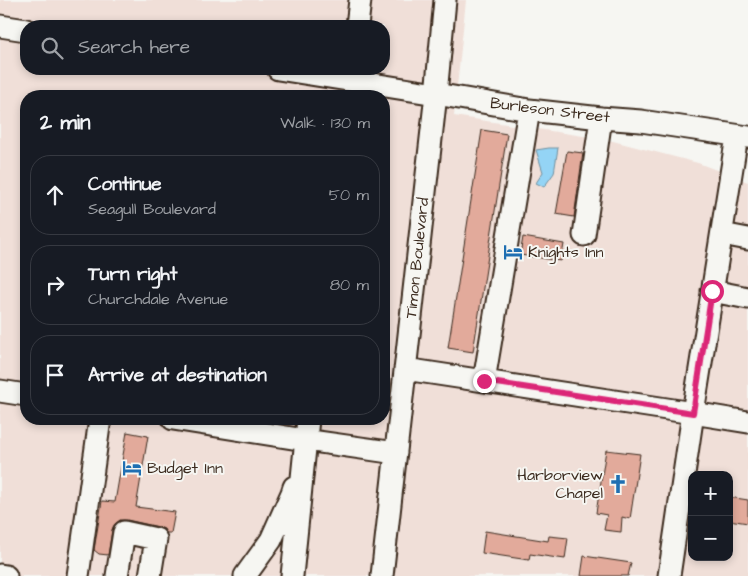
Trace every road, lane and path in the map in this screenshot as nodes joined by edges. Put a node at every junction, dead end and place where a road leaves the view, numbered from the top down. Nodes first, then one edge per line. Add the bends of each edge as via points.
1 (360, 0) edge
2 (445, 0) edge
3 (358, 20) edge
4 (0, 26) edge
5 (20, 29) edge
6 (312, 75) edge
7 (351, 82) edge
8 (436, 94) junction
9 (529, 110) junction
10 (600, 118) junction
11 (743, 137) edge
12 (722, 234) junction
13 (584, 235) dead end
14 (748, 239) edge
15 (712, 291) junction
16 (748, 294) edge
17 (405, 369) junction
18 (484, 381) junction
19 (0, 390) edge
20 (20, 394) edge
21 (693, 413) junction
22 (748, 422) edge
23 (99, 425) edge
24 (211, 425) edge
25 (307, 425) edge
26 (305, 440) junction
27 (396, 453) junction
28 (0, 575) edge
29 (6, 576) edge
30 (78, 576) edge
31 (117, 576) edge
32 (150, 576) edge
33 (245, 576) edge
34 (292, 576) edge
35 (382, 576) edge
36 (669, 576) edge

1 - 3 street
2 - 8 street, Timon Boulevard
4 - 5 street
6 - 7 street, Burleson Street
7 - 8 street, Burleson Street
8 - 9 street, Burleson Street
8 - 17 street, Timon Boulevard
9 - 10 street, Burleson Street
9 - 18 street
10 - 11 street, Burleson Street
10 - 13 street
11 - 12 street
12 - 14 street
12 - 15 street
15 - 16 street
15 - 21 street
17 - 18 street
17 - 27 street, Timon Boulevard
18 - 21 street
19 - 20 street
21 - 22 street
21 - 36 street
23 - 30 street
24 - 26 street
25 - 26 street
26 - 27 street
26 - 33 street via 292,493 271,540
26 - 34 street
27 - 35 street, Timon Boulevard
28 - 29 street
31 - 32 street via 124,532 156,539

